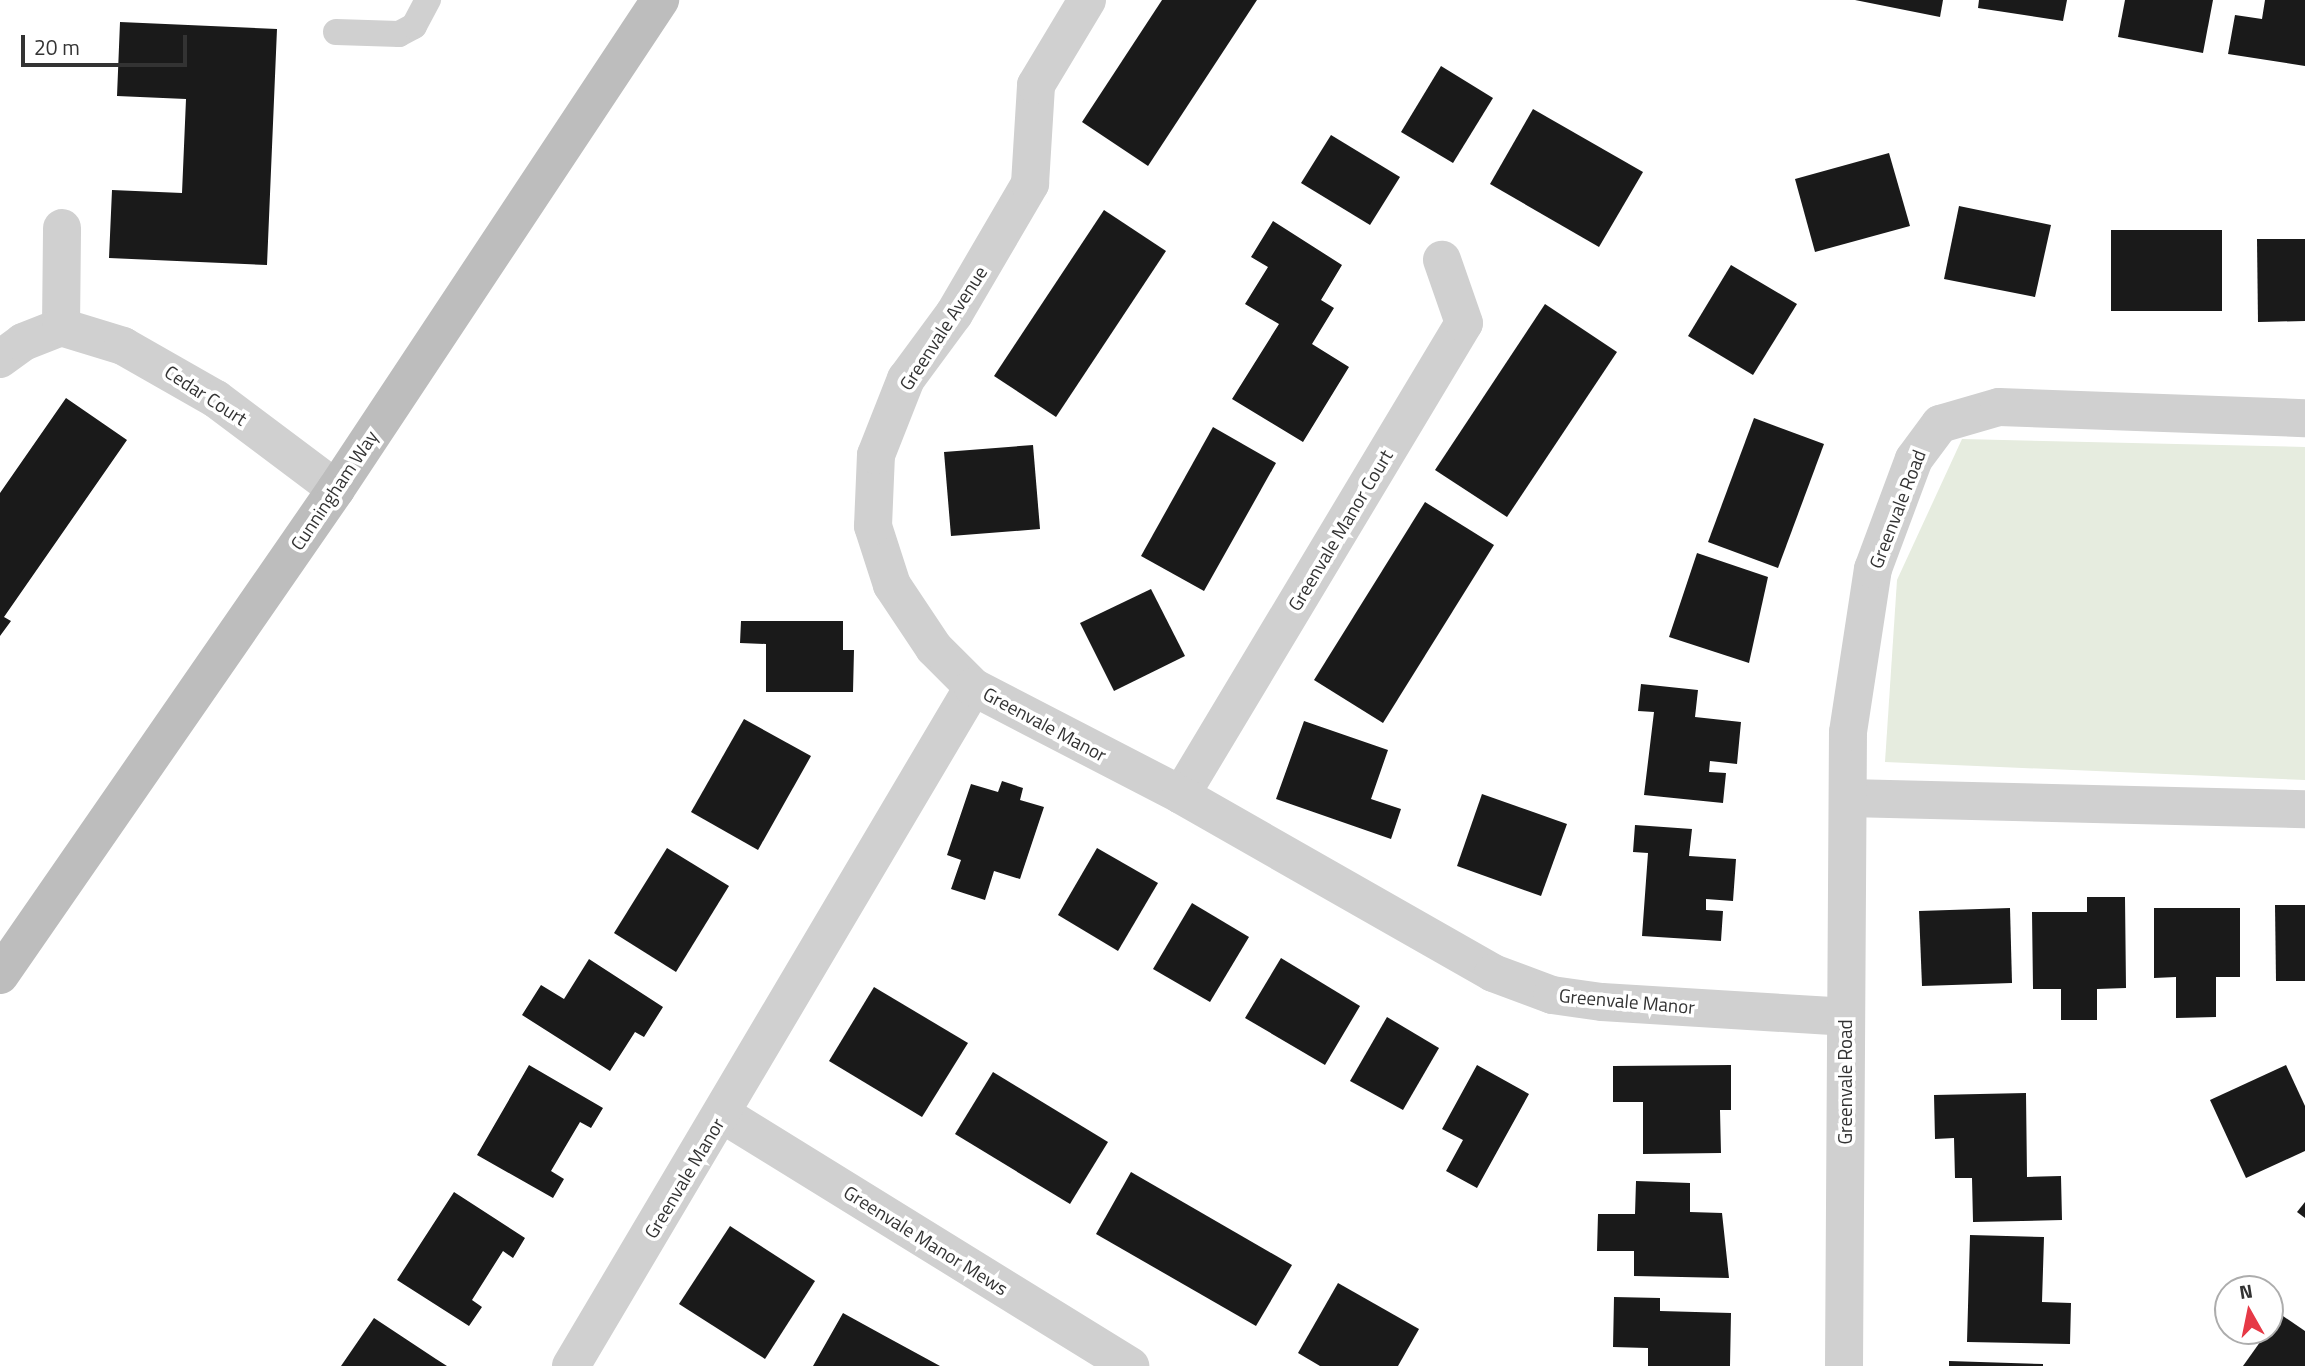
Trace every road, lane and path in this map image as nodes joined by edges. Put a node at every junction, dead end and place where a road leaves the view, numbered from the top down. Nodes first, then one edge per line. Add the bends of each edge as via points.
1 (428, 0) edge
2 (660, 0) edge
3 (1087, 0) edge
4 (336, 32) dead end
5 (62, 228) dead end
6 (1442, 260) dead end
7 (61, 327) junction
8 (0, 359) edge
9 (2305, 418) edge
10 (336, 489) junction
11 (974, 687) junction
12 (1181, 795) junction
13 (1848, 799) junction
14 (2305, 809) edge
15 (0, 975) edge
16 (1845, 1017) junction
17 (722, 1114) junction
18 (571, 1366) edge
19 (1130, 1366) edge
20 (1844, 1366) edge

1 - 4 lane via 414,26 399,34
2 - 10 street, Cunningham Way
3 - 11 street, Greenvale Avenue via 1036,85 1030,184 954,314 906,379 876,455 873,526 892,584 934,648
5 - 7 street
6 - 12 street, Greenvale Manor Court via 1464,323
7 - 8 street
7 - 10 street, Cedar Court via 122,346 169,370
9 - 13 street, Greenvale Road via 1999,407 1958,416 1925,436 1873,569 1853,666
10 - 15 street, Cunningham Way
11 - 12 street, Greenvale Manor
11 - 17 street, Greenvale Manor
12 - 16 street, Greenvale Manor via 1493,973 1552,995
13 - 14 street
13 - 16 street, Greenvale Road
16 - 20 street, Greenvale Road
17 - 18 street, Greenvale Manor
17 - 19 street, Greenvale Manor Mews

